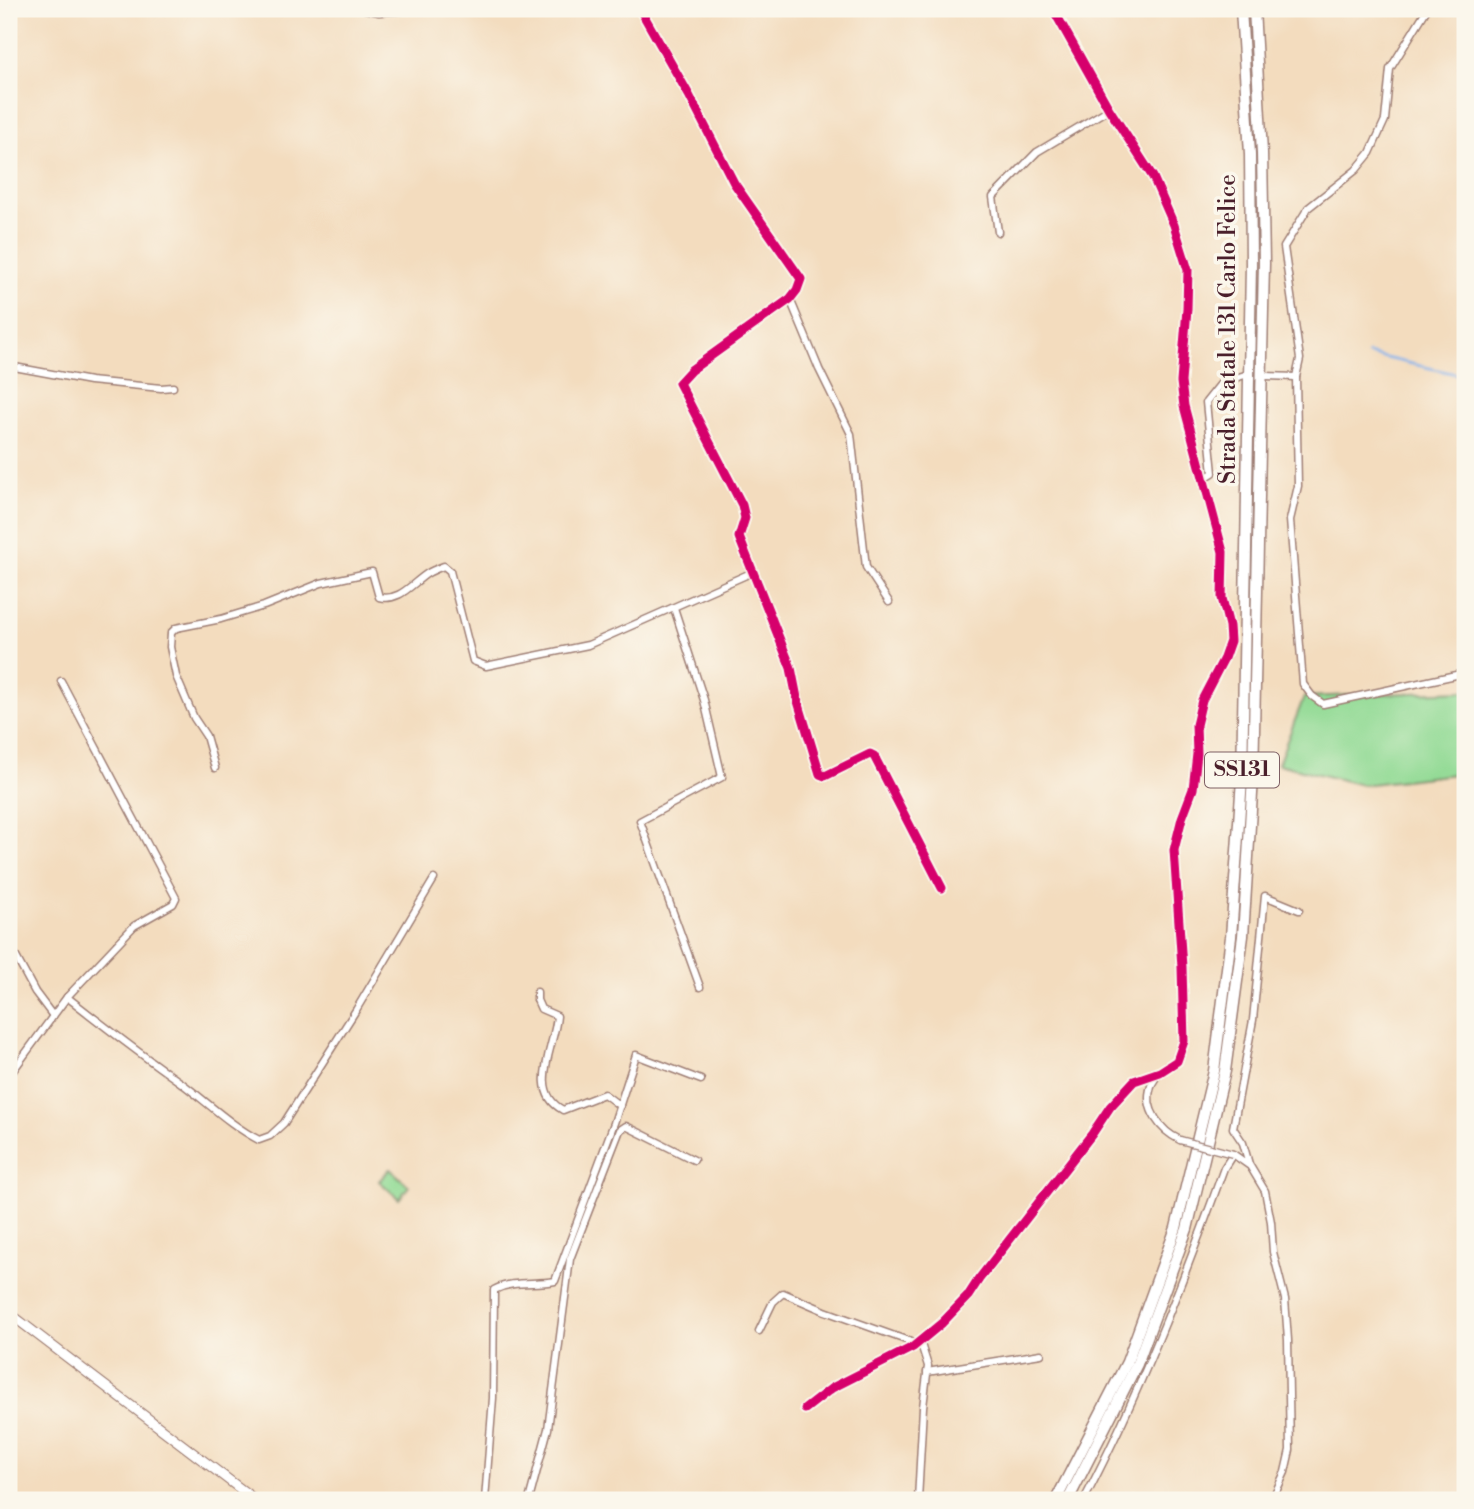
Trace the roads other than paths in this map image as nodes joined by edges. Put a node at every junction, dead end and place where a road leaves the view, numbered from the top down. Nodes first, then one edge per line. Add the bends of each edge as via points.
1 (365, 9) edge
2 (428, 9) edge
3 (640, 9) edge
4 (1053, 9) edge
5 (1241, 9) edge
6 (1254, 9) edge
7 (1427, 9) edge
8 (1460, 9) edge
9 (1465, 12) edge
10 (1108, 109) junction
11 (998, 232) dead end
12 (790, 299) junction
13 (9, 366) edge
14 (1244, 375) dead end
15 (1266, 376) dead end
16 (1296, 377) junction
17 (173, 387) dead end
18 (1203, 479) junction
19 (753, 572) junction
20 (889, 602) dead end
21 (674, 608) junction
22 (1465, 673) edge
23 (61, 681) dead end
24 (215, 768) dead end
25 (435, 879) dead end
26 (942, 888) dead end
27 (1299, 911) dead end
28 (9, 944) edge
29 (700, 987) dead end
30 (537, 992) dead end
31 (66, 997) junction
32 (53, 1016) junction
33 (1160, 1072) junction
34 (9, 1076) edge
35 (701, 1080) dead end
36 (620, 1106) junction
37 (1233, 1154) junction
38 (694, 1160) dead end
39 (1250, 1166) junction
40 (9, 1313) edge
41 (759, 1331) dead end
42 (918, 1342) junction
43 (1041, 1354) dead end
44 (927, 1373) junction
45 (805, 1409) dead end
46 (256, 1500) edge
47 (485, 1500) edge
48 (529, 1500) edge
49 (918, 1500) edge
50 (1056, 1500) edge
51 (1068, 1500) edge
52 (1084, 1500) edge
53 (1272, 1500) edge

1 - 2 street
3 - 12 street via 734,183 801,279
4 - 10 street
5 - 50 highway, Strada Statale 131 Carlo Felice / SS131 via 1250,154 1242,779 1214,1071 1175,1228 1127,1362
6 - 51 highway, Strada Statale 131 Carlo Felice / SS131 via 1264,263 1253,778 1243,936 1225,1071 1187,1229 1136,1364
7 - 16 street via 1390,69 1385,120 1370,153 1308,208 1284,247 1300,359
8 - 9 street
10 - 11 street via 1037,152 993,197
10 - 18 street via 1153,177 1188,270 1181,382
12 - 19 street via 678,383 742,505 746,518 739,537
12 - 20 street via 851,434 866,567
13 - 17 street via 90,381
14 - 18 street via 1222,382 1206,402 1213,473
15 - 16 street
16 - 22 street via 1298,486 1290,520 1303,684 1323,704
18 - 33 street via 1223,552 1222,597 1230,641 1202,700 1193,789 1174,850 1184,1041 1177,1060
19 - 21 street
19 - 26 street via 791,668 820,774 874,756
21 - 24 street via 588,645 486,666 473,661 450,571 444,566 400,595 379,597 372,572 321,583 242,613 176,628 170,647 176,676 206,736
21 - 29 street via 704,700 722,777 640,821
23 - 31 street via 176,898 134,926
25 - 31 street via 284,1123 258,1140
27 - 39 street via 1265,896 1253,1020 1233,1128
28 - 32 street
30 - 36 street via 541,1009 557,1016 544,1074 553,1104 564,1110 604,1094
31 - 32 street
32 - 34 street
33 - 37 street, bridge via 1150,1087 1150,1106 1158,1124 1180,1139
33 - 42 street via 1134,1081 1110,1107 968,1296
35 - 36 street via 636,1055
36 - 47 street via 555,1281 507,1283 494,1290 493,1398
37 - 39 street
37 - 52 street via 1144,1376
38 - 48 street via 626,1126 620,1130 570,1259 548,1429
39 - 53 street via 1265,1191 1288,1340 1290,1450
40 - 46 street
41 - 42 street via 783,1293
42 - 44 street
42 - 45 street via 832,1388
43 - 44 street
44 - 49 street

